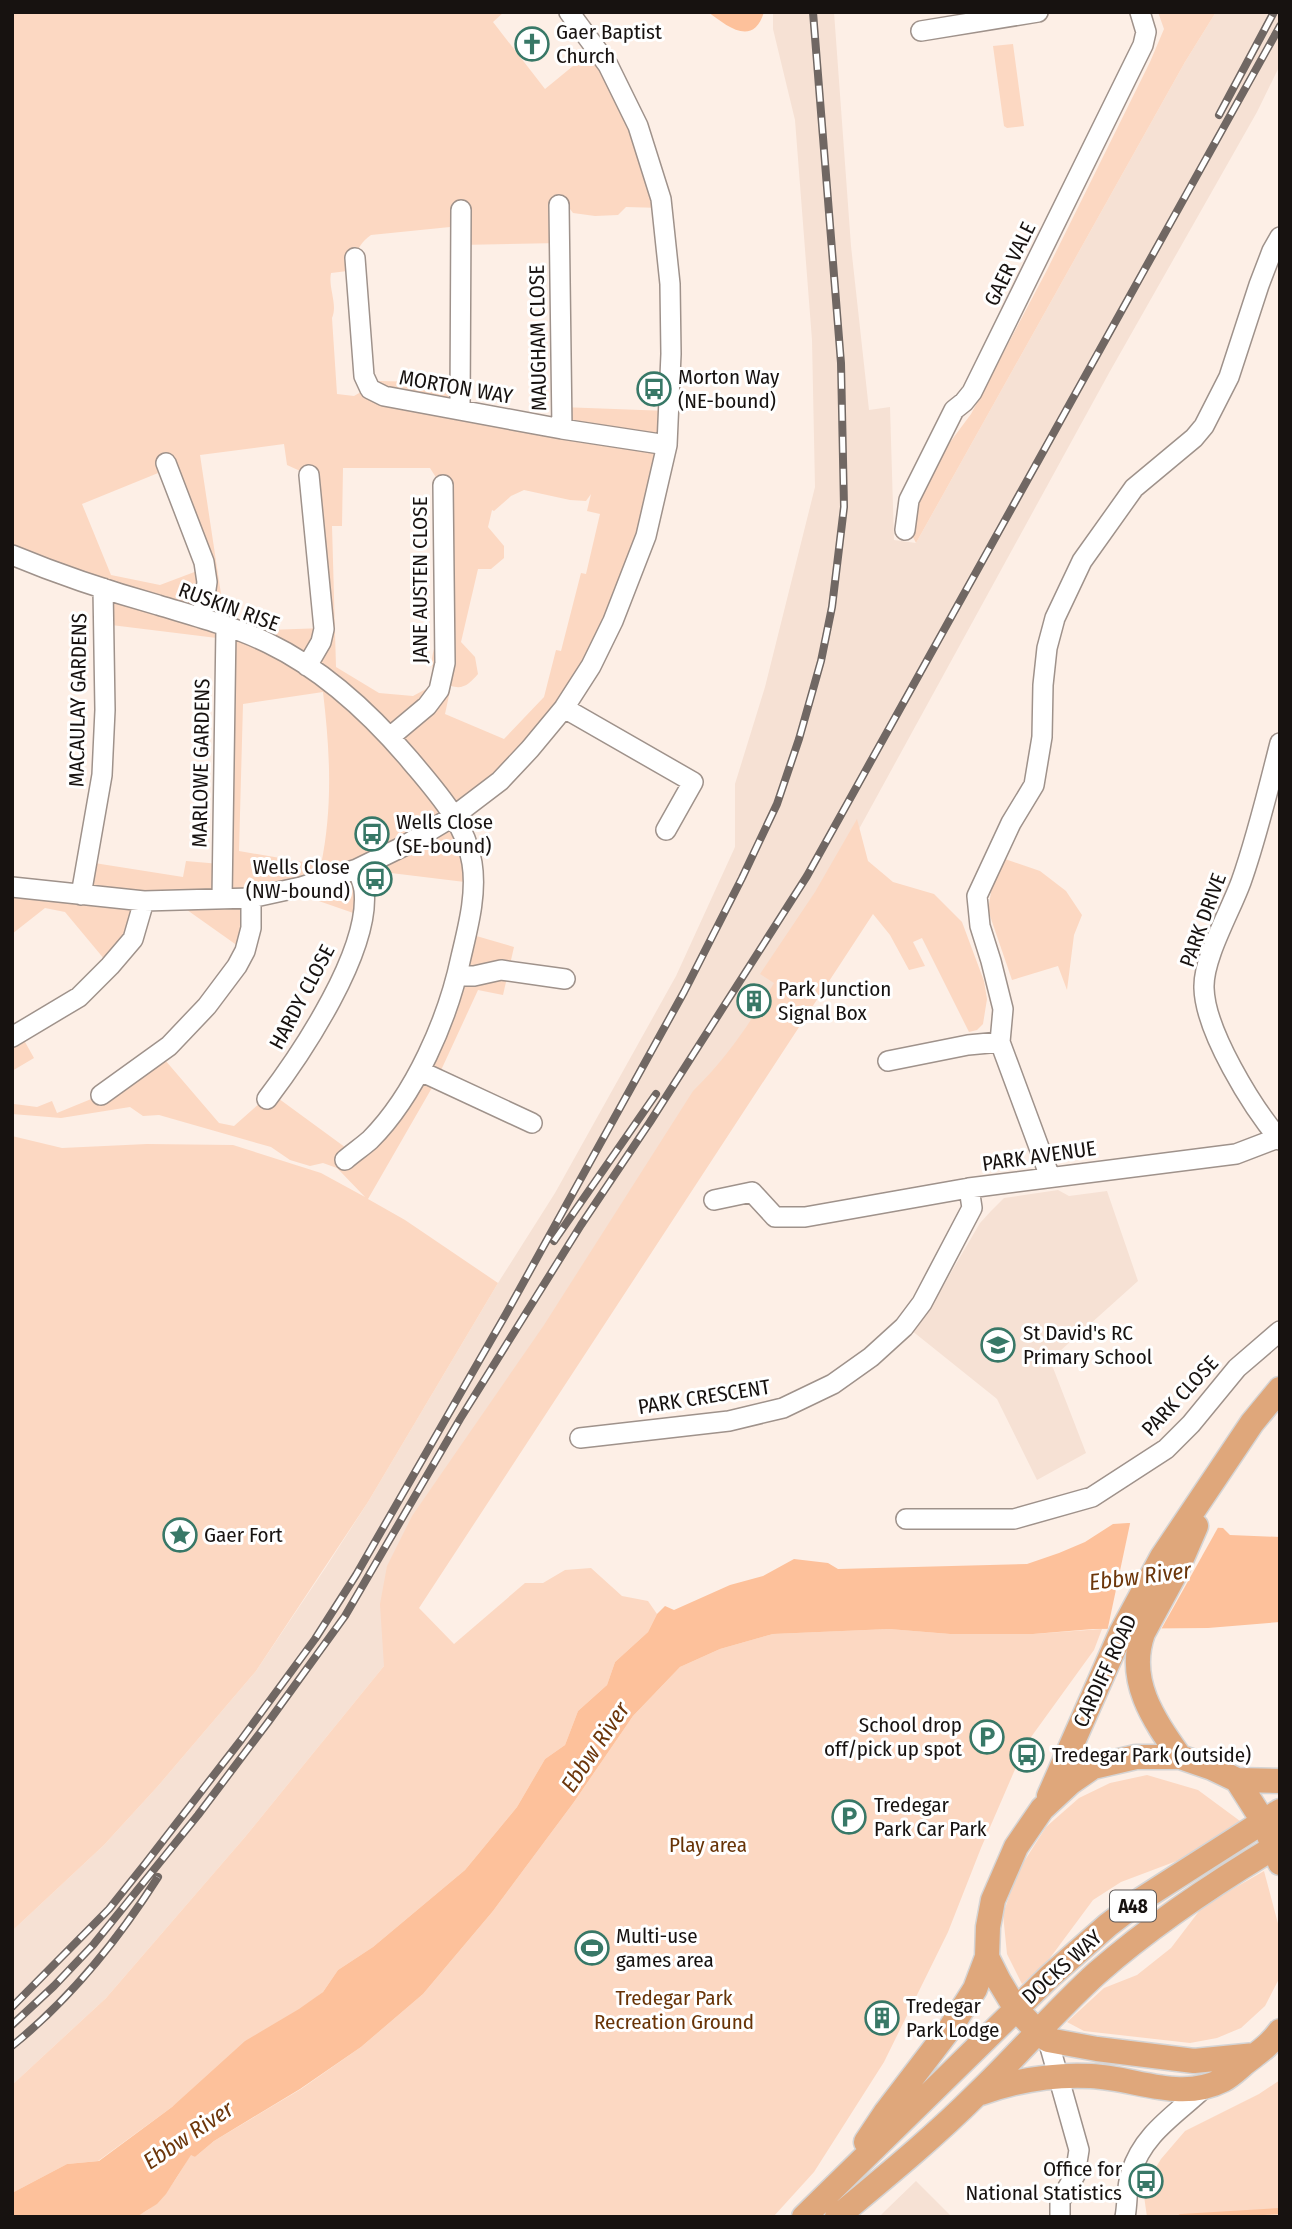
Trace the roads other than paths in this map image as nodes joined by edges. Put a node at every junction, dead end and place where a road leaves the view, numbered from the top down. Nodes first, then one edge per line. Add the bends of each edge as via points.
1 (569, 12) edge
2 (1038, 12) edge
3 (1140, 12) edge
4 (921, 31) dead end
5 (559, 205) dead end
6 (461, 210) dead end
7 (1280, 236) edge
8 (355, 258) dead end
9 (460, 410) junction
10 (562, 429) junction
11 (667, 445) junction
12 (166, 463) dead end
13 (309, 475) dead end
14 (443, 485) dead end
15 (905, 530) dead end
16 (12, 555) edge
17 (103, 588) junction
18 (202, 618) junction
19 (226, 627) junction
20 (307, 666) junction
21 (564, 708) junction
22 (390, 737) junction
23 (1280, 743) edge
24 (454, 816) junction
25 (666, 830) dead end
26 (357, 869) junction
27 (12, 887) edge
28 (81, 895) junction
29 (251, 898) junction
30 (222, 899) junction
31 (144, 901) junction
32 (457, 976) junction
33 (565, 979) dead end
34 (12, 1037) edge
35 (1000, 1042) junction
36 (888, 1061) dead end
37 (420, 1070) junction
38 (101, 1095) dead end
39 (267, 1099) dead end
40 (532, 1123) dead end
41 (1279, 1139) edge
42 (345, 1160) dead end
43 (1050, 1177) junction
44 (970, 1188) junction
45 (714, 1200) dead end
46 (1280, 1331) edge
47 (1280, 1389) edge
48 (580, 1438) dead end
49 (906, 1519) dead end
50 (1132, 1633) junction
51 (1180, 1757) junction
52 (1237, 1780) junction
53 (1280, 1781) edge
54 (1042, 1810) junction
55 (1271, 1816) edge
56 (1278, 1852) edge
57 (987, 1957) junction
58 (1016, 2009) junction
59 (1043, 2036) junction
60 (1271, 2043) edge
61 (1058, 2076) junction
62 (1205, 2087) junction
63 (977, 2095) junction
64 (838, 2184) junction
65 (804, 2217) edge
66 (837, 2217) edge
67 (1060, 2217) edge
68 (1125, 2217) edge

1 - 11 street via 608,65 638,126 661,199 670,284
2 - 4 street
3 - 15 street, GAER VALE via 1146,32 1143,45 972,392 954,410 909,500
5 - 10 street, MAUGHAM CLOSE
6 - 9 street
7 - 35 street via 1229,377 1204,426 1134,488 1082,561 1055,618 1047,648 1034,785 977,896 979,926 1003,1009
8 - 9 street, MORTON WAY via 364,376 370,389 384,396
9 - 10 street, MORTON WAY
10 - 11 street, MORTON WAY
11 - 21 street via 646,536 613,621
12 - 18 street via 204,562 207,582
13 - 20 street via 324,629
14 - 22 street, JANE AUSTEN CLOSE via 445,663 439,690
16 - 17 street, RUSKIN RISE
17 - 18 street, RUSKIN RISE
17 - 28 street, MACAULAY GARDENS via 103,775
18 - 19 street, RUSKIN RISE
19 - 20 street, RUSKIN RISE via 268,643
19 - 30 street, MARLOWE GARDENS
20 - 22 street, RUSKIN RISE via 362,708
21 - 24 street via 499,781
21 - 25 street via 693,782
22 - 24 street, RUSKIN RISE
23 - 41 street, PARK DRIVE via 1241,883 1204,986 1215,1035
24 - 26 street
24 - 32 street, RUSKIN RISE via 472,863 472,908
26 - 29 street
26 - 39 street, HARDY CLOSE via 365,904 350,961 294,1063
27 - 28 street
28 - 31 street
29 - 30 street
29 - 38 street via 245,951 215,996 169,1046
30 - 31 street
31 - 34 street via 132,939 110,966 79,997
32 - 33 street via 501,970
32 - 37 street, RUSKIN RISE
35 - 36 street
35 - 43 street
37 - 40 street
37 - 42 street, RUSKIN RISE via 393,1113
41 - 43 street, PARK AVENUE via 1236,1154
43 - 44 street, PARK AVENUE
44 - 45 street, PARK AVENUE via 805,1217 775,1217 752,1192
44 - 48 street, PARK CRESCENT via 972,1208 922,1303 904,1327 833,1384 783,1408 729,1421
46 - 49 street, PARK CLOSE via 1237,1368 1166,1449 1093,1497 1014,1519
47 - 50 main road, CARDIFF ROAD via 1223,1467 1176,1572
50 - 51 main road, CARDIFF ROAD via 1140,1643 1140,1686 1153,1718
50 - 54 main road, CARDIFF ROAD
51 - 52 main road
51 - 54 main road via 1136,1757 1093,1768
52 - 53 main road
52 - 55 main road
54 - 57 main road via 1016,1847 993,1900
55 - 56 main road
55 - 58 main road, DOCKS WAY / A48 via 1142,1899
56 - 59 main road, DOCKS WAY / A48 via 1213,1886 1133,1944 1097,1974
57 - 58 main road
57 - 64 main road, A48 via 975,1989 951,2027
58 - 59 main road
58 - 64 main road, DOCKS WAY / A48
59 - 60 main road via 1097,2049 1194,2061
59 - 61 street
59 - 63 main road, DOCKS WAY / A48
60 - 62 main road, A48 via 1225,2079
61 - 62 main road, A48 via 1093,2076 1172,2090
61 - 63 main road, A48 via 1006,2084
61 - 67 street via 1079,2150 1075,2175 1060,2201
62 - 68 street via 1146,2142 1131,2172
63 - 66 main road, A48
64 - 65 main road, A48

